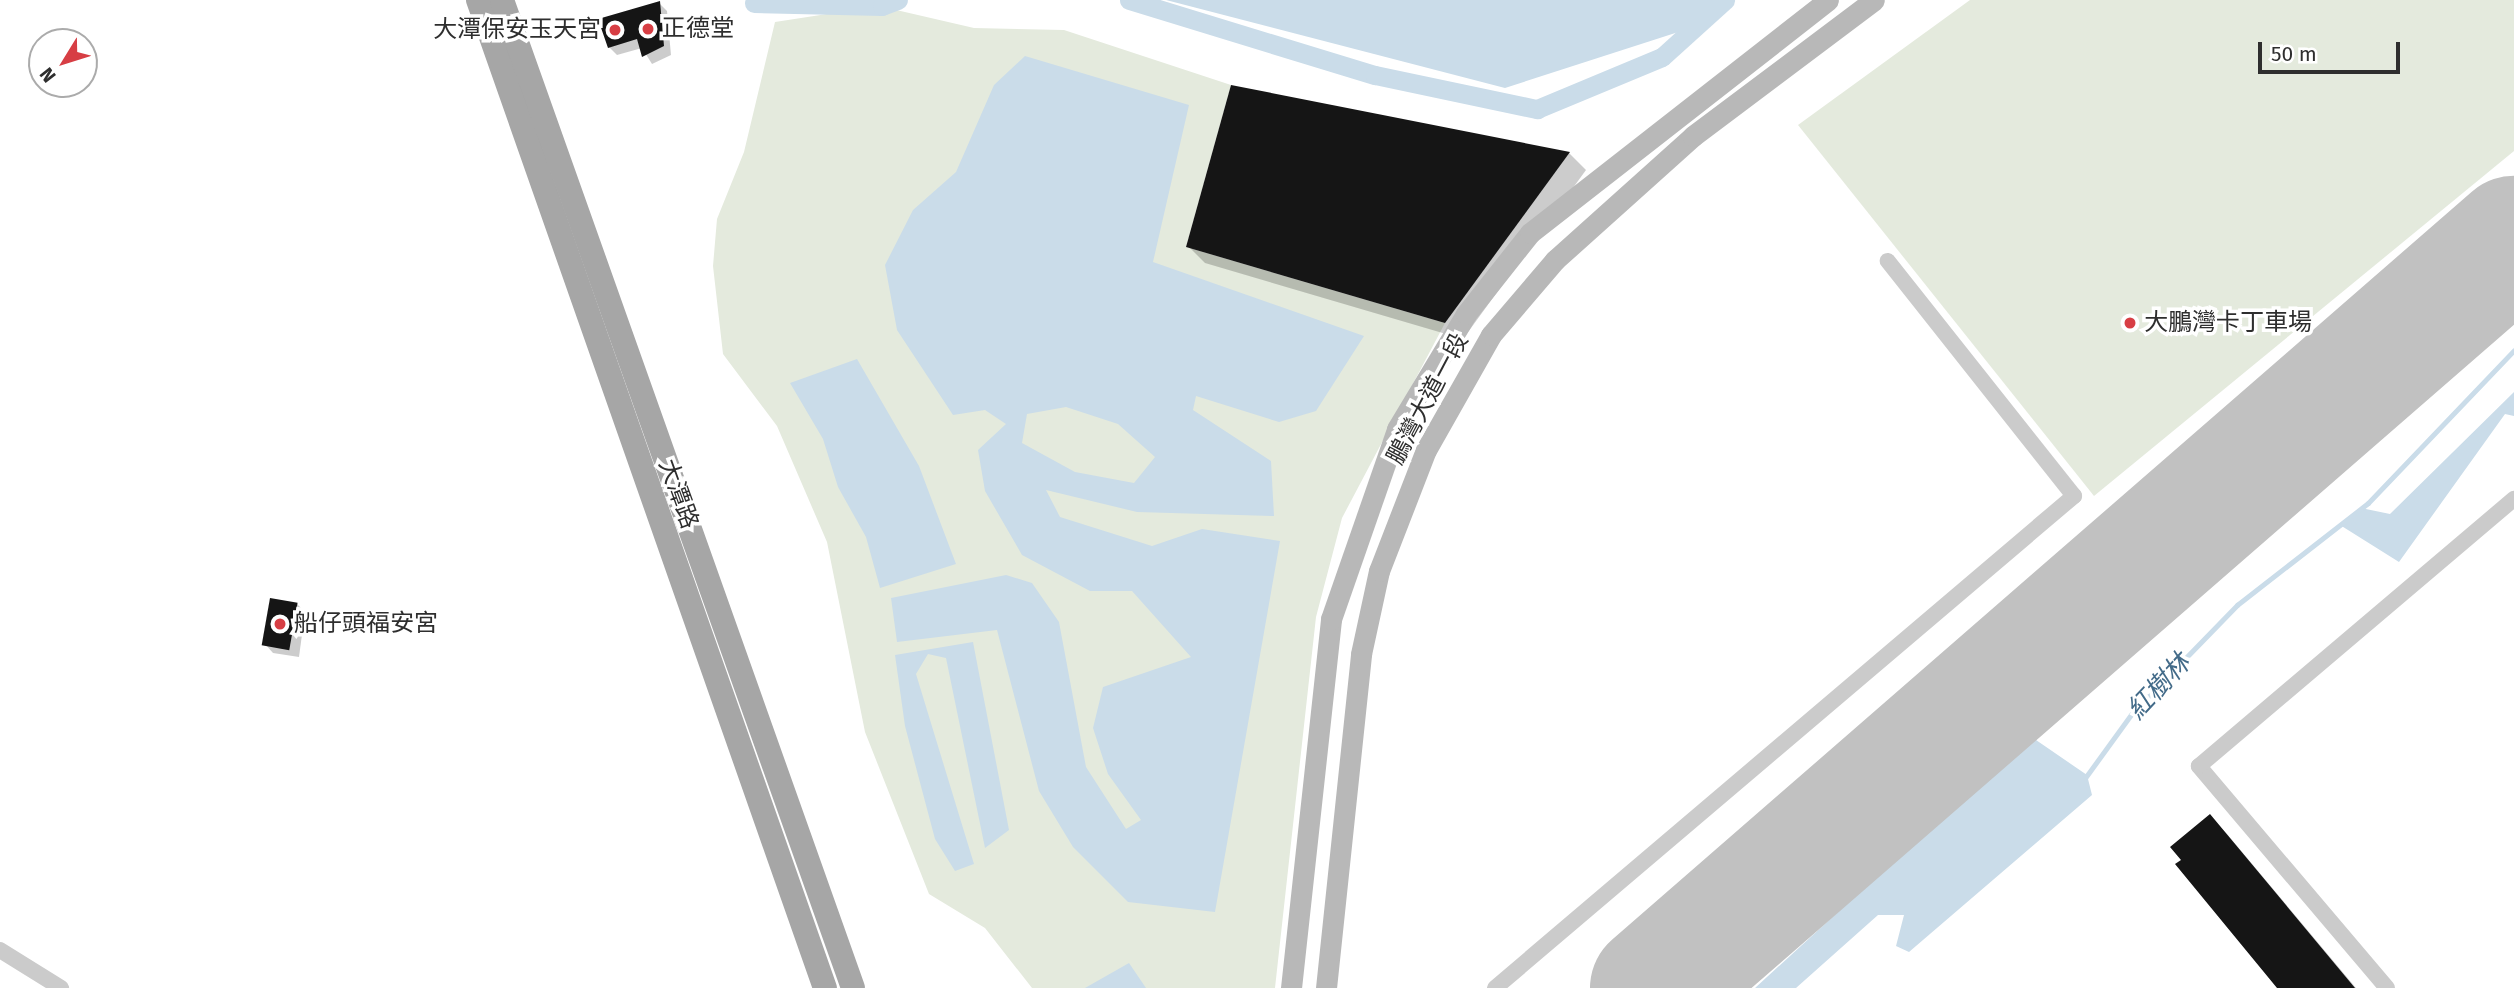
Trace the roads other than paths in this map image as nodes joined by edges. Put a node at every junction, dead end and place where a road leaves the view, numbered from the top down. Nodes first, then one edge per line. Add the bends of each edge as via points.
1 (478, 0) edge
2 (502, 0) edge
3 (1828, 0) edge
4 (1874, 0) edge
5 (1888, 261) dead end
6 (2514, 499) edge
7 (0, 950) edge
8 (61, 988) edge
9 (825, 988) edge
10 (853, 988) edge
11 (1291, 988) edge
12 (1326, 988) edge
13 (1494, 988) edge
14 (2387, 988) edge

1 - 9 main road, 大潭路
2 - 10 main road, 大潭路
3 - 11 street, 鵬灣大道一段 via 1530,233 1466,314 1398,429 1331,619
4 - 12 street, 鵬灣大道一段 via 1693,136 1555,260 1491,335 1426,450 1379,571 1362,654
5 - 13 street via 2074,496
6 - 14 street via 2199,766
7 - 8 street

